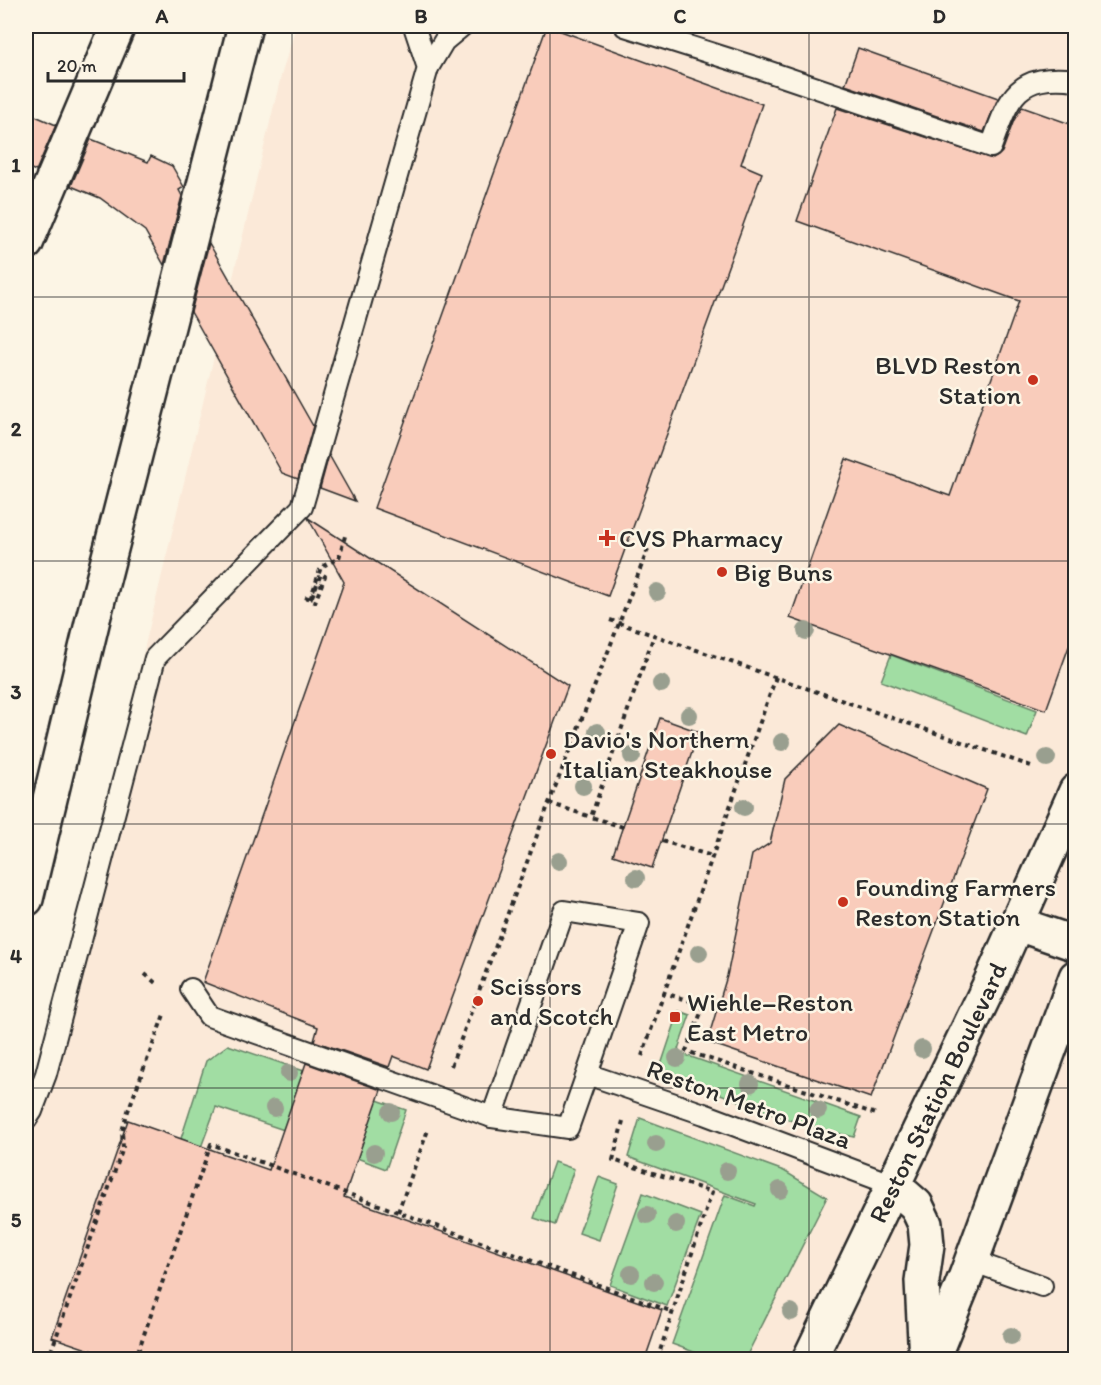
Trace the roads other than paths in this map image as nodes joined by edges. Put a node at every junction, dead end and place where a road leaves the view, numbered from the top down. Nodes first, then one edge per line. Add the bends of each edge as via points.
1 (118, 26) edge
2 (245, 26) edge
3 (414, 26) edge
4 (462, 26) edge
5 (625, 26) edge
6 (428, 68) junction
7 (1076, 80) edge
8 (26, 243) edge
9 (1076, 791) edge
10 (26, 899) edge
11 (1018, 924) junction
12 (1076, 944) edge
13 (1076, 977) edge
14 (191, 989) dead end
15 (587, 1074) junction
16 (492, 1117) junction
17 (26, 1120) edge
18 (893, 1185) junction
19 (972, 1261) junction
20 (1042, 1286) dead end
21 (810, 1359) edge
22 (927, 1359) edge
23 (932, 1359) edge

1 - 8 main road
2 - 10 main road via 93,619
3 - 6 lane
4 - 6 lane via 444,41
5 - 7 lane via 991,147 1004,109 1026,83 1053,77
6 - 17 lane via 302,507 155,658 46,1074
9 - 11 main road, Reston Station Boulevard
11 - 12 main road
11 - 18 main road, Reston Station Boulevard
13 - 19 main road
14 - 16 lane via 209,1016
15 - 16 lane via 568,1128
15 - 16 lane via 639,923 564,911
15 - 18 lane, Reston Metro Plaza
18 - 21 main road, Reston Station Boulevard
18 - 22 main road via 916,1205 925,1224 927,1245 922,1281
19 - 20 lane
19 - 23 main road

